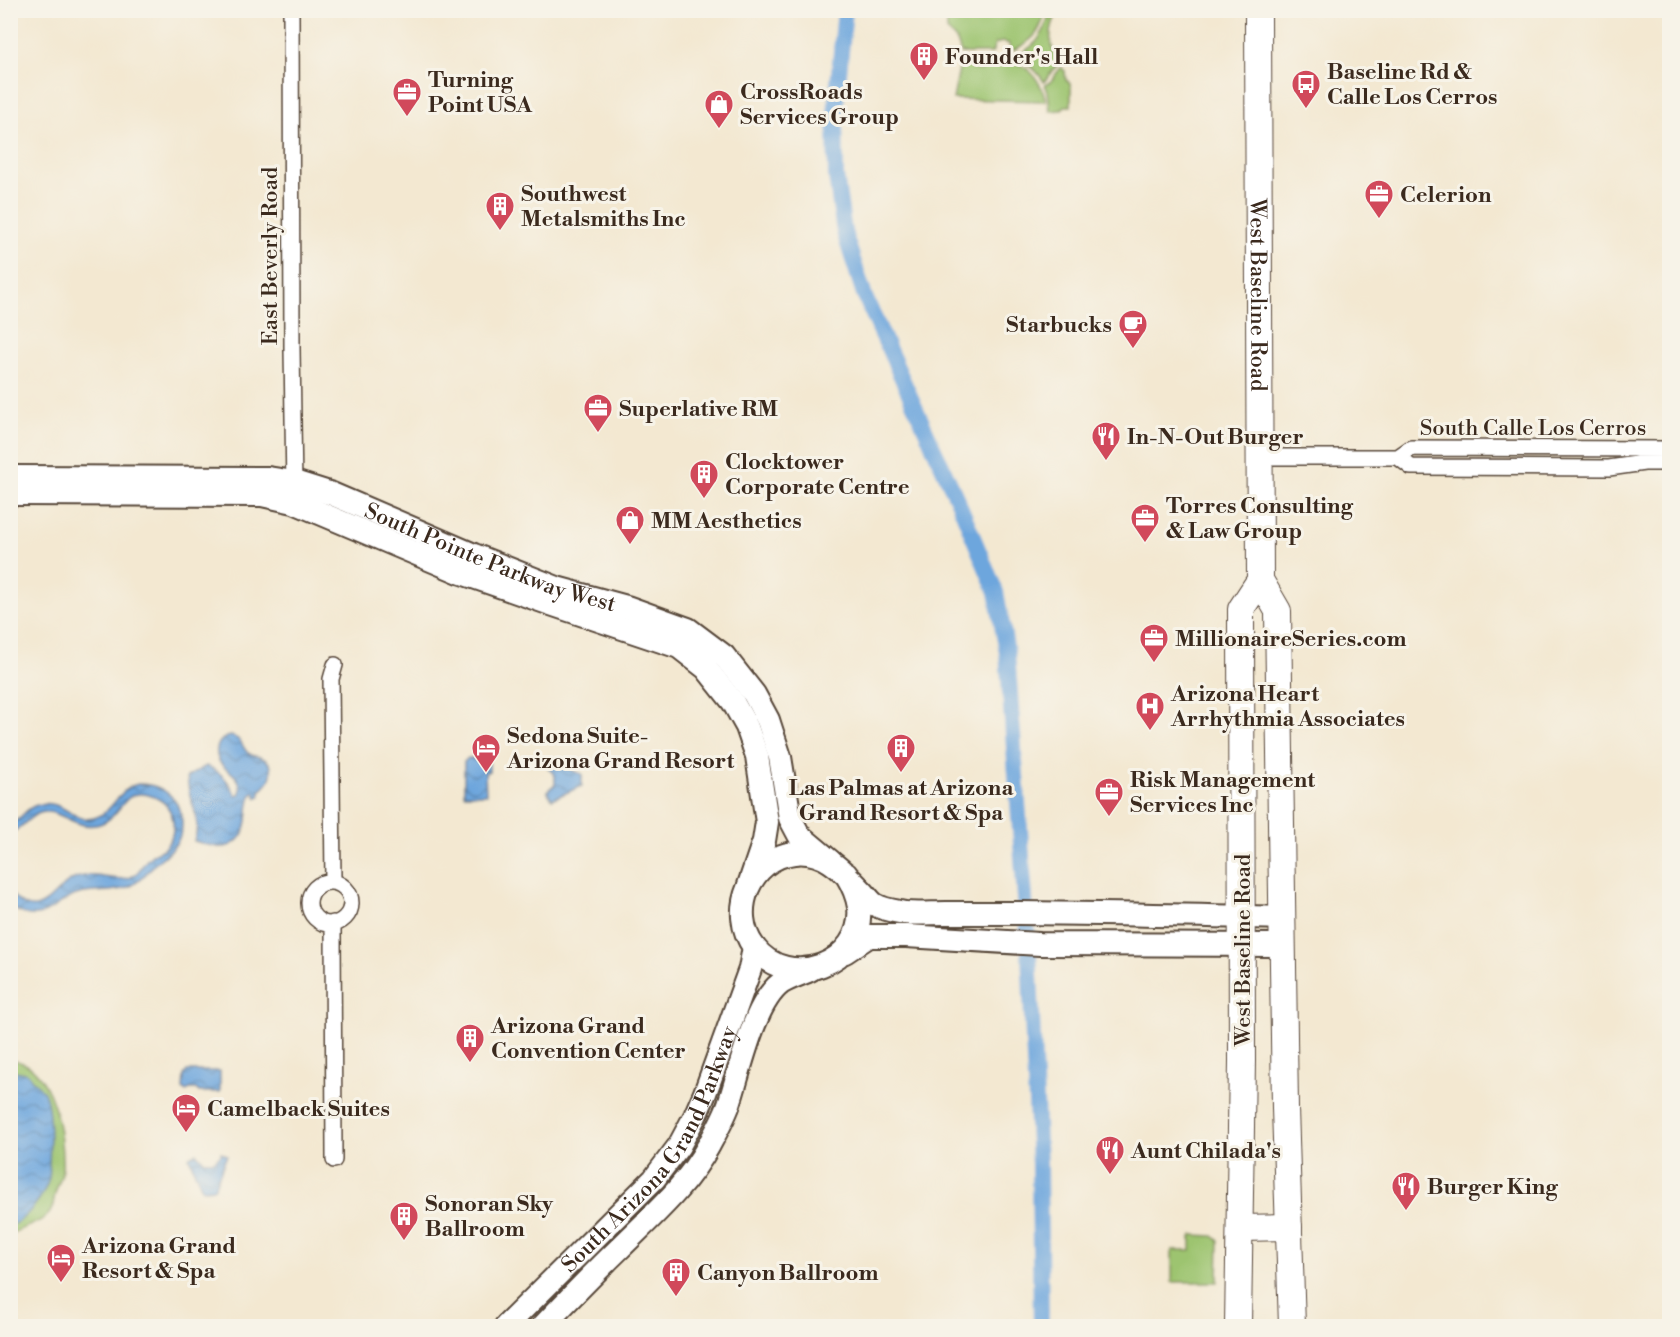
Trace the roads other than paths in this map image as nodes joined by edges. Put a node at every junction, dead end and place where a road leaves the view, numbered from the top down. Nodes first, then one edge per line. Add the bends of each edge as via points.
1 (291, 10) edge
2 (1258, 10) edge
3 (1500, 448) junction
4 (1595, 449) junction
5 (1670, 449) edge
6 (1260, 457) junction
7 (1398, 457) junction
8 (1670, 463) edge
9 (1535, 467) junction
10 (10, 477) edge
11 (294, 492) junction
12 (10, 494) edge
13 (1260, 580) junction
14 (335, 666) dead end
15 (838, 867) junction
16 (333, 882) junction
17 (749, 885) junction
18 (1242, 916) junction
19 (1282, 918) junction
20 (333, 924) junction
21 (1242, 945) junction
22 (1283, 945) junction
23 (754, 947) junction
24 (836, 958) junction
25 (814, 969) junction
26 (334, 1160) dead end
27 (1288, 1227) junction
28 (1240, 1228) junction
29 (1239, 1290) junction
30 (506, 1326) edge
31 (543, 1326) edge
32 (1238, 1326) edge
33 (1256, 1326) edge
34 (1292, 1326) edge

1 - 11 street, East Beverly Road
2 - 6 main road, West Baseline Road
3 - 4 street, South Calle Los Cerros
3 - 7 street, South Calle Los Cerros via 1411,447
3 - 9 street
4 - 5 street, South Calle Los Cerros
4 - 9 street via 1585,458 1560,459
6 - 7 street, South Calle Los Cerros
6 - 13 main road, West Baseline Road
7 - 9 street, South Calle Los Cerros via 1411,467
8 - 9 street, South Calle Los Cerros via 1609,468
10 - 11 street, South Pointe Parkway West via 268,478
11 - 12 street, South Pointe Parkway West
11 - 15 street, South Pointe Parkway West via 332,494 557,588 627,607 688,630 724,656 754,694 768,720 780,757 790,818 799,835
11 - 17 street, South Pointe Parkway West via 462,573 679,647 706,668 733,702 757,756 767,822
13 - 18 main road, West Baseline Road via 1240,609
13 - 19 main road, West Baseline Road via 1278,611
14 - 16 street via 331,679
15 - 17 street via 812,854 794,853 775,858
15 - 18 street via 874,904 907,913
15 - 24 street, South Arizona Grand Parkway via 855,890 859,908 857,927
16 - 20 street via 346,889 351,904 348,915
16 - 20 street via 320,885 310,900 316,918
17 - 23 street via 742,916
18 - 19 street
18 - 21 main road, West Baseline Road
19 - 22 main road, West Baseline Road
20 - 26 street
21 - 22 street, South Arizona Grand Parkway
21 - 24 street, South Arizona Grand Parkway via 1029,943 869,936
21 - 28 main road, West Baseline Road
22 - 27 main road, West Baseline Road
23 - 25 street, South Arizona Grand Parkway via 781,967
23 - 30 street, South Arizona Grand Parkway via 750,969 705,1093 679,1146 654,1179
24 - 25 street, South Arizona Grand Parkway
25 - 31 street, South Arizona Grand Parkway via 781,983 768,996 741,1061 729,1104 690,1174 662,1208
27 - 28 main road
27 - 34 main road, West Baseline Road
28 - 29 main road, West Baseline Road
29 - 32 main road, West Baseline Road
29 - 33 main road

